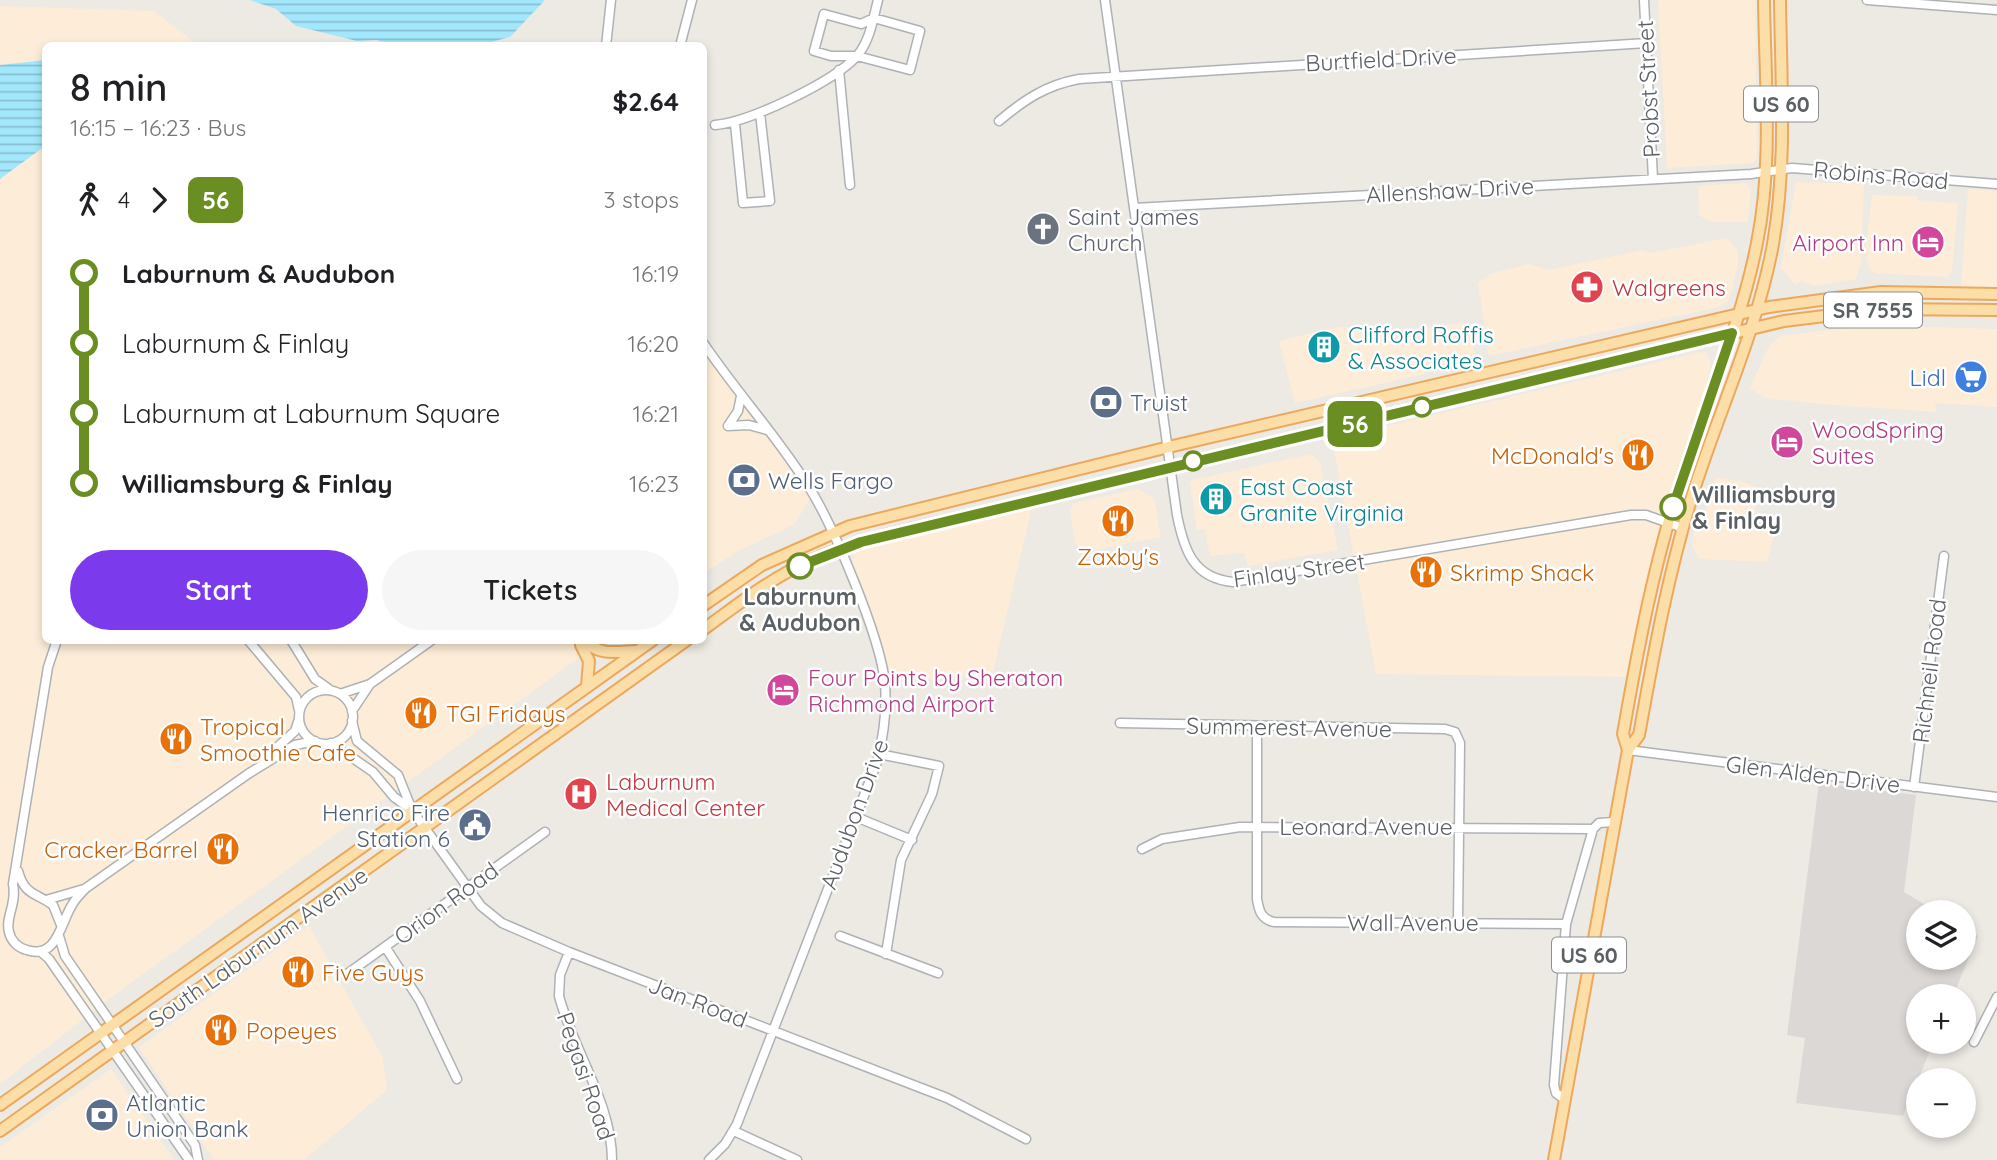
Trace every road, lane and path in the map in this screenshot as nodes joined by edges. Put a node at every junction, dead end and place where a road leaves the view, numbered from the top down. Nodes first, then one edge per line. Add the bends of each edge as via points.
1 (611, 0) edge
2 (692, 0) edge
3 (878, 0) edge
4 (1105, 0) edge
5 (1644, 0) edge
6 (1764, 0) edge
7 (1780, 0) edge
8 (1867, 0) edge
9 (1997, 10) edge
10 (874, 18) junction
11 (606, 42) edge
12 (681, 42) edge
13 (1647, 43) junction
14 (857, 56) junction
15 (839, 70) junction
16 (1116, 75) junction
17 (761, 113) junction
18 (999, 121) dead end
19 (735, 124) junction
20 (715, 125) dead end
21 (1781, 169) junction
22 (1766, 172) junction
23 (1653, 179) junction
24 (1997, 184) edge
25 (850, 185) dead end
26 (1135, 208) junction
27 (1997, 294) edge
28 (1756, 309) junction
29 (1997, 310) edge
30 (1739, 313) junction
31 (1750, 329) junction
32 (1732, 333) junction
33 (707, 348) edge
34 (741, 396) junction
35 (767, 430) junction
36 (1167, 448) junction
37 (1170, 467) junction
38 (1668, 522) junction
39 (1683, 528) junction
40 (831, 533) junction
41 (840, 549) junction
42 (1944, 556) dead end
43 (707, 603) edge
44 (707, 627) edge
45 (56, 644) edge
46 (251, 644) edge
47 (293, 644) edge
48 (426, 644) edge
49 (582, 644) edge
50 (584, 644) edge
51 (648, 644) edge
52 (681, 644) edge
53 (638, 651) junction
54 (370, 684) junction
55 (587, 686) junction
56 (336, 692) junction
57 (352, 710) junction
58 (300, 716) junction
59 (352, 721) junction
60 (1120, 723) dead end
61 (1258, 728) junction
62 (315, 741) junction
63 (331, 743) junction
64 (1628, 750) junction
65 (879, 754) junction
66 (248, 774) junction
67 (1914, 787) junction
68 (1997, 797) edge
69 (412, 810) junction
70 (856, 817) junction
71 (1614, 822) junction
72 (1459, 826) junction
73 (1258, 827) junction
74 (426, 828) junction
75 (1593, 829) junction
76 (545, 832) dead end
77 (912, 840) junction
78 (1142, 849) dead end
79 (17, 868) junction
80 (468, 887) junction
81 (86, 888) junction
82 (42, 899) junction
83 (14, 907) junction
84 (1458, 922) junction
85 (1566, 924) junction
86 (60, 932) junction
87 (840, 936) dead end
88 (386, 948) junction
89 (40, 951) junction
90 (569, 952) junction
91 (886, 954) junction
92 (938, 973) dead end
93 (347, 974) dead end
94 (1997, 997) edge
95 (113, 1023) junction
96 (772, 1030) junction
97 (99, 1033) junction
98 (1976, 1036) edge
99 (125, 1041) junction
100 (111, 1051) junction
101 (457, 1079) dead end
102 (1564, 1099) junction
103 (0, 1105) edge
104 (0, 1131) edge
105 (734, 1131) junction
106 (1026, 1139) dead end
107 (189, 1160) edge
108 (198, 1160) edge
109 (612, 1160) edge
110 (709, 1160) edge
111 (797, 1160) edge
112 (1554, 1160) edge

1 - 11 street
2 - 12 street
3 - 10 street
4 - 16 street, Finlay Street
5 - 13 street, Probst Street
6 - 22 main road, US 60
7 - 21 main road, US 60
8 - 9 street
10 - 14 street
10 - 14 street via 861,24 824,14 814,51
10 - 14 street via 920,31 910,70
13 - 16 street, Burtfield Drive
13 - 23 street, Probst Street
14 - 15 street
15 - 17 street
15 - 25 street
16 - 18 street, Burtfield Drive via 1051,86 1031,95
16 - 26 street, Finlay Street
17 - 19 street
17 - 19 street via 770,201 743,203
19 - 20 street
21 - 22 street, Robins Road
21 - 24 street, Robins Road
21 - 28 main road, US 60 via 1773,240
22 - 23 street, Allenshaw Drive
22 - 30 main road, US 60 via 1758,242
23 - 26 street, Allenshaw Drive
26 - 36 street, Finlay Street
27 - 28 main road, SR 7555 via 1881,292
28 - 30 main road
28 - 31 main road, US 60
29 - 31 main road, SR 7555 via 1853,311
30 - 32 main road, US 60
30 - 36 main road
31 - 32 main road
31 - 39 main road, US 60
32 - 37 main road
32 - 38 main road, US 60
33 - 34 street, Audubon Drive
34 - 35 street, Audubon Drive
34 - 35 street via 728,426
35 - 40 street, Audubon Drive via 806,482
36 - 37 street, Finlay Street
36 - 40 main road
37 - 38 street, Finlay Street via 1185,550 1203,572 1223,581 1245,581 1631,515
37 - 41 main road
38 - 39 street, Finlay Street
38 - 64 main road, US 60 via 1630,694 1623,734
39 - 64 main road, US 60 via 1639,735
40 - 41 street, Audubon Drive
40 - 43 main road via 762,565
41 - 44 main road via 779,577
41 - 65 street, Audubon Drive via 875,642 884,680 886,719
42 - 67 street, Richneil Road
45 - 79 street via 48,667
46 - 58 street via 296,697
47 - 56 street via 315,679
48 - 54 street
49 - 55 main road via 588,655
50 - 53 main road via 604,653
51 - 53 main road, South Laburnum Avenue
52 - 74 main road, South Laburnum Avenue
53 - 55 main road, South Laburnum Avenue
54 - 56 street
54 - 57 street
55 - 69 main road, South Laburnum Avenue
56 - 57 street
56 - 58 street via 314,692 302,704
57 - 59 street
58 - 62 street via 307,736
58 - 66 street via 295,731
59 - 63 street via 345,735
59 - 69 street via 357,741 398,775
60 - 61 street, Summerest Avenue
61 - 72 street, Summerest Avenue via 1445,729 1457,734
61 - 73 street
62 - 63 street
62 - 66 street via 295,745
63 - 69 street via 373,772
64 - 67 street, Glen Alden Drive
64 - 71 main road, US 60
65 - 70 street, Audubon Drive
65 - 77 street via 939,766
66 - 81 street
67 - 68 street, Glen Alden Drive
69 - 74 street, Jan Road
69 - 95 main road, South Laburnum Avenue
70 - 77 street
70 - 96 street, Audubon Drive
71 - 75 street, Leonard Avenue via 1599,823
71 - 102 main road, US 60
72 - 73 street, Leonard Avenue
72 - 75 street, Leonard Avenue
72 - 84 street
73 - 78 street, Leonard Avenue via 1214,829 1162,839
73 - 84 street, Wall Avenue via 1257,899 1262,916 1274,922
74 - 80 street, Jan Road
74 - 99 main road, South Laburnum Avenue
75 - 85 street
76 - 80 street, Orion Road
77 - 91 street via 901,860
79 - 82 street via 32,896
79 - 83 street
80 - 88 street, Orion Road
80 - 90 street, Jan Road via 494,918
81 - 82 street via 65,897
81 - 86 street via 72,904
82 - 83 street via 25,899
82 - 86 street via 58,912
83 - 89 street via 8,923 12,940 24,950
84 - 85 street, Wall Avenue
85 - 102 street via 1554,1085
86 - 89 street via 54,943
86 - 95 street via 65,956
87 - 91 street
88 - 93 street, Orion Road
88 - 101 street via 420,1000
89 - 97 street
90 - 96 street, Jan Road
90 - 109 street, Pegasi Road via 561,968 559,996 605,1116
91 - 92 street
94 - 98 street
95 - 97 main road, South Laburnum Avenue
95 - 99 street
96 - 105 street, Audubon Drive
96 - 106 street, Jan Road via 947,1098
97 - 100 street
97 - 103 main road, South Laburnum Avenue
99 - 100 main road, South Laburnum Avenue
99 - 108 street via 195,1145
100 - 104 main road, South Laburnum Avenue
100 - 107 street
102 - 112 main road, US 60
105 - 110 street
105 - 111 street

